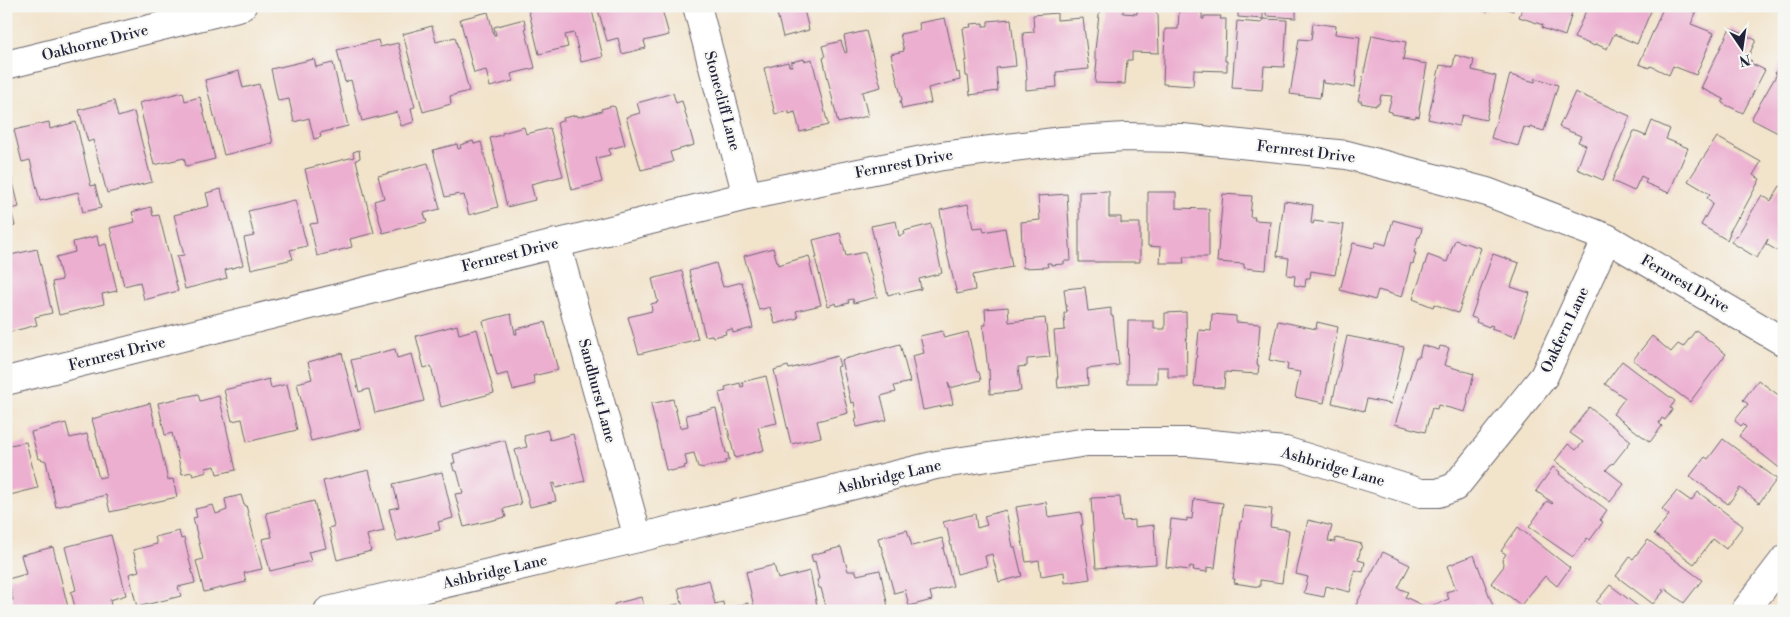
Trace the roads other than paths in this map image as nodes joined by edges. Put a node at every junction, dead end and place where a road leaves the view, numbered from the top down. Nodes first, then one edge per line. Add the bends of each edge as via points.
1 (242, 6) edge
2 (697, 6) edge
3 (6, 65) edge
4 (747, 196) junction
5 (1607, 238) junction
6 (556, 243) junction
7 (1784, 342) edge
8 (6, 381) edge
9 (1455, 486) joint
10 (638, 538) junction
11 (1784, 560) edge
12 (328, 611) edge
13 (1745, 611) edge

1 - 3 street, Oakhorne Drive
2 - 4 street, Stonecliff Lane
4 - 5 street, Fernrest Drive via 942,156 1062,141 1182,138 1347,155 1487,192
4 - 6 street, Fernrest Drive
5 - 7 street, Fernrest Drive
5 - 9 street, Oakfern Lane via 1544,376
6 - 8 street, Fernrest Drive
6 - 10 street, Sandhurst Lane
9 - 10 street, Ashbridge Lane via 1438,493 1421,493 1285,451 1190,442 1087,442 936,465
10 - 12 street, Ashbridge Lane
11 - 13 street

